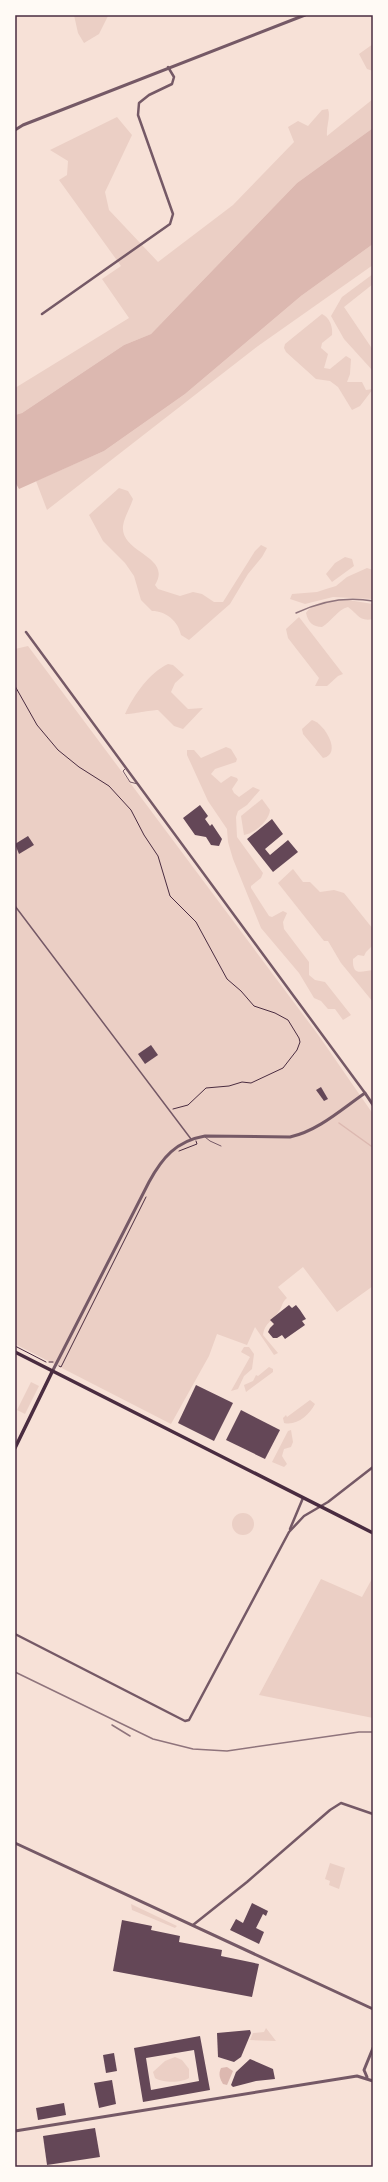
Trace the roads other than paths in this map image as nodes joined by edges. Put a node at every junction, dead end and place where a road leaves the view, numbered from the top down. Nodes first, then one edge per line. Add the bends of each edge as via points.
1 (305, 15) edge
2 (168, 67) junction
3 (15, 130) edge
4 (42, 314) dead end
5 (26, 632) dead end
6 (126, 768) junction
7 (138, 784) junction
8 (15, 906) edge
9 (365, 1093) junction
10 (373, 1105) edge
11 (205, 1136) junction
12 (191, 1139) junction
13 (220, 1146) dead end
14 (15, 1352) edge
15 (52, 1372) junction
16 (15, 1448) edge
17 (373, 1467) edge
18 (303, 1498) junction
19 (320, 1506) junction
20 (289, 1532) junction
21 (373, 1533) edge
22 (15, 1634) edge
23 (373, 1814) edge
24 (15, 1843) edge
25 (193, 1924) junction
26 (373, 2009) edge
27 (373, 2048) edge
28 (364, 2070) junction
29 (357, 2076) junction
30 (368, 2078) junction
31 (373, 2080) edge
32 (15, 2131) edge

1 - 2 street
2 - 3 street
2 - 4 street via 174,77 172,84 139,103 138,115 173,214 170,224
5 - 6 street
6 - 7 street
6 - 7 lane via 124,771 130,782
7 - 9 street
8 - 12 street
9 - 10 street
9 - 11 street via 316,1127 299,1135
11 - 12 street
11 - 13 lane
12 - 15 street via 170,1151 156,1170
14 - 15 main road
15 - 16 main road
15 - 18 main road
17 - 19 street
18 - 19 main road
18 - 20 street
19 - 20 street via 304,1516
19 - 21 main road
20 - 22 street via 189,1720 184,1721
23 - 25 street via 341,1803
24 - 25 street
25 - 26 street via 281,1968
27 - 28 street
28 - 29 street
28 - 30 street
29 - 30 street
29 - 32 street
30 - 31 street

